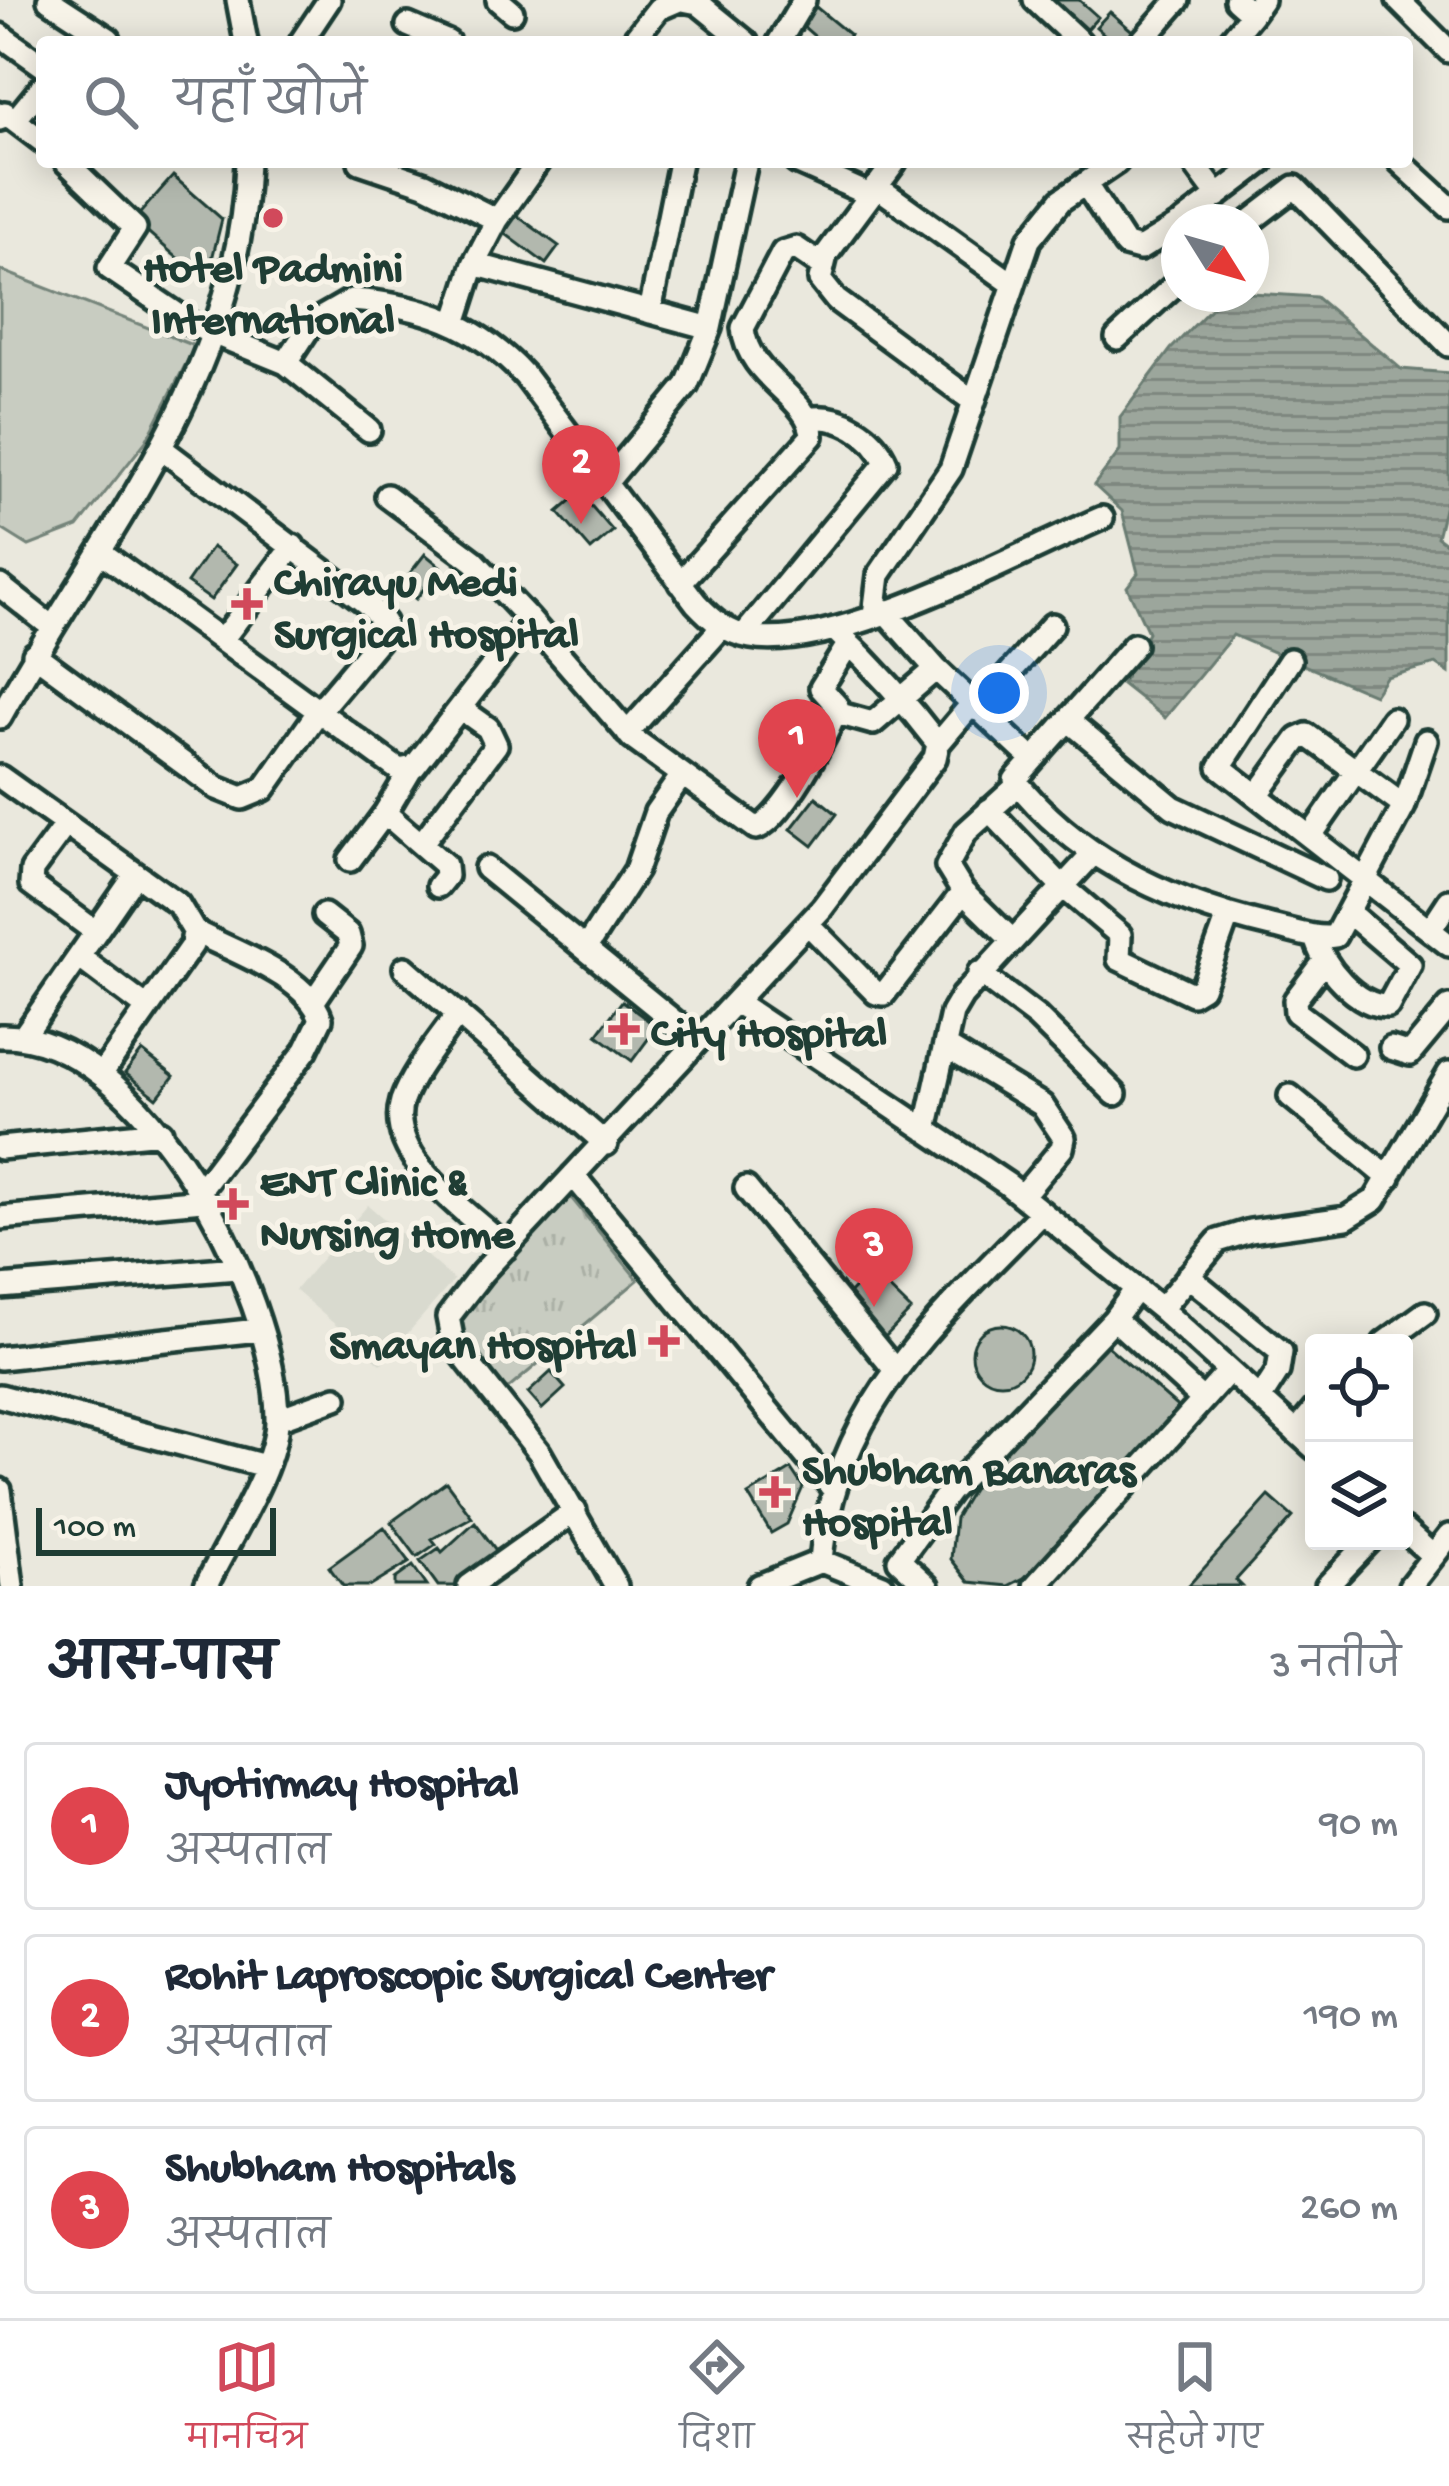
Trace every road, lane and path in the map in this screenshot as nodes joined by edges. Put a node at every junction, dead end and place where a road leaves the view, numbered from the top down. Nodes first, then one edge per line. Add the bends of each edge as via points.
1 (49, 0) edge
2 (238, 0) edge
3 (329, 0) edge
4 (681, 0) edge
5 (804, 0) edge
6 (1178, 0) edge
7 (1398, 0) edge
8 (1038, 1) edge
9 (1250, 4) edge
10 (408, 25) dead end
11 (0, 35) edge
12 (104, 36) edge
13 (245, 36) edge
14 (305, 36) edge
15 (434, 36) edge
16 (637, 36) edge
17 (739, 36) edge
18 (783, 36) edge
19 (1074, 36) edge
20 (1147, 36) edge
21 (1232, 36) edge
22 (1449, 51) edge
23 (36, 61) edge
24 (36, 93) edge
25 (8, 119) edge
26 (36, 137) edge
27 (72, 168) edge
28 (247, 168) edge
29 (377, 168) edge
30 (534, 168) edge
31 (679, 168) edge
32 (745, 168) edge
33 (812, 168) edge
34 (890, 168) edge
35 (1108, 168) edge
36 (1197, 168) edge
37 (1256, 168) edge
38 (1271, 168) edge
39 (1406, 168) edge
40 (1084, 184) junction
41 (1295, 187) junction
42 (873, 190) junction
43 (1218, 196) junction
44 (1207, 204) edge
45 (1269, 207) edge
46 (1449, 208) edge
47 (496, 220) junction
48 (1161, 236) edge
49 (474, 264) junction
50 (821, 265) junction
51 (1013, 284) junction
52 (1161, 298) edge
53 (650, 312) junction
54 (456, 320) junction
55 (710, 328) junction
56 (214, 334) junction
57 (1118, 338) dead end
58 (1449, 345) edge
59 (286, 363) junction
60 (973, 401) junction
61 (808, 419) junction
62 (369, 430) dead end
63 (162, 449) junction
64 (605, 484) junction
65 (387, 496) dead end
66 (1102, 518) dead end
67 (293, 546) junction
68 (102, 553) junction
69 (680, 583) junction
70 (0, 586) edge
71 (879, 613) junction
72 (529, 619) junction
73 (1052, 626) dead end
74 (52, 627) junction
75 (734, 631) junction
76 (841, 636) junction
77 (222, 640) junction
78 (1134, 645) dead end
79 (34, 654) junction
80 (1290, 660) dead end
81 (935, 669) junction
82 (902, 698) junction
83 (974, 707) junction
84 (460, 708) junction
85 (318, 712) junction
86 (837, 712) junction
87 (0, 717) edge
88 (1392, 719) dead end
89 (1070, 721) junction
90 (627, 733) junction
91 (1426, 741) dead end
92 (938, 744) junction
93 (1032, 759) junction
94 (410, 771) junction
95 (1358, 771) junction
96 (0, 777) edge
97 (680, 778) junction
98 (1018, 784) junction
99 (1258, 794) junction
100 (1404, 806) junction
101 (989, 810) junction
102 (385, 812) junction
103 (66, 824) junction
104 (1312, 834) junction
105 (422, 843) junction
106 (1094, 853) junction
107 (350, 860) dead end
108 (486, 868) dead end
109 (136, 874) junction
110 (1366, 877) junction
111 (1326, 879) dead end
112 (1061, 885) junction
113 (438, 886) dead end
114 (963, 892) junction
115 (1449, 901) edge
116 (1348, 912) junction
117 (325, 915) dead end
118 (1228, 916) junction
119 (808, 924) junction
120 (1430, 929) junction
121 (194, 931) junction
122 (96, 932) junction
123 (1315, 936) junction
124 (1010, 938) junction
125 (1449, 945) edge
126 (585, 949) junction
127 (79, 957) junction
128 (1322, 963) junction
129 (405, 968) dead end
130 (979, 974) junction
131 (313, 1002) junction
132 (737, 1003) junction
133 (1449, 1007) edge
134 (147, 1008) junction
135 (458, 1013) junction
136 (12, 1036) edge
137 (697, 1040) junction
138 (945, 1046) junction
139 (1391, 1048) dead end
140 (1353, 1055) dead end
141 (102, 1073) junction
142 (1446, 1084) edge
143 (1115, 1094) dead end
144 (1290, 1096) dead end
145 (926, 1130) junction
146 (161, 1132) junction
147 (605, 1144) junction
148 (0, 1148) edge
149 (573, 1175) junction
150 (1389, 1178) junction
151 (746, 1188) dead end
152 (201, 1196) junction
153 (1022, 1196) junction
154 (1042, 1213) junction
155 (0, 1217) edge
156 (506, 1248) junction
157 (237, 1268) junction
158 (1188, 1276) junction
159 (0, 1287) edge
160 (1136, 1289) junction
161 (1160, 1310) junction
162 (1425, 1313) dead end
163 (428, 1318) dead end
164 (1114, 1318) junction
165 (258, 1330) junction
166 (1396, 1334) edge
167 (449, 1335) junction
168 (0, 1358) edge
169 (895, 1370) junction
170 (1229, 1371) junction
171 (0, 1396) edge
172 (336, 1398) dead end
173 (1260, 1399) junction
174 (1203, 1400) junction
175 (278, 1419) junction
176 (1305, 1421) edge
177 (1296, 1432) junction
178 (1307, 1442) edge
179 (265, 1466) junction
180 (0, 1490) edge
181 (834, 1490) junction
182 (574, 1511) junction
183 (1449, 1536) edge
184 (1413, 1538) edge
185 (1361, 1550) edge
186 (1432, 1556) junction
187 (898, 1560) junction
188 (821, 1562) junction
189 (882, 1585) edge
190 (12, 1586) edge
191 (206, 1586) edge
192 (469, 1586) edge
193 (616, 1586) edge
194 (759, 1586) edge
195 (927, 1586) edge
196 (1035, 1586) edge
197 (1327, 1586) edge
198 (1410, 1586) edge

1 - 12 street
2 - 13 street
3 - 14 street
4 - 16 street via 658,9
4 - 17 street via 698,3
5 - 18 street
6 - 20 street
7 - 22 street
8 - 19 street
9 - 21 street
10 - 15 street
11 - 23 street
24 - 25 street
25 - 26 street
27 - 56 street via 135,228 109,268
28 - 56 street via 241,236
29 - 47 street
30 - 47 street
31 - 53 street
32 - 55 street
33 - 42 street
34 - 42 street
35 - 40 street
36 - 43 street
37 - 43 street
38 - 41 street
39 - 46 street
40 - 48 street via 1125,245 1140,249
40 - 51 street via 1043,217
41 - 45 street
41 - 58 street
42 - 50 street
42 - 51 street
43 - 44 street
47 - 49 street
49 - 53 street
49 - 54 street
50 - 60 street via 827,292
50 - 61 street via 796,248 783,252 743,328 753,361
51 - 60 street
52 - 57 street
53 - 55 street
54 - 59 street via 352,300 312,323
54 - 64 street via 525,376
55 - 64 street via 687,385
56 - 59 street
56 - 63 street
59 - 62 street
60 - 71 street via 952,469 879,575
61 - 69 street via 807,443
61 - 75 street via 840,419 886,464
63 - 67 street
63 - 68 street
64 - 69 street
65 - 72 street via 474,561
66 - 71 street
67 - 77 street
67 - 85 street via 366,603 385,629
68 - 74 street
68 - 77 street
69 - 75 street
70 - 74 street
71 - 76 street
71 - 81 street
72 - 84 street
72 - 90 street
73 - 83 street
74 - 79 street
75 - 76 street
75 - 90 street
76 - 82 street
76 - 86 street via 821,688
77 - 85 street
78 - 89 street
79 - 85 street via 242,798 264,788
79 - 87 street
80 - 99 street via 1220,762
81 - 82 street
81 - 83 street
82 - 86 street via 867,726
82 - 92 street
83 - 92 street
83 - 93 street
84 - 94 street
84 - 105 street via 488,728 496,745
85 - 94 street via 390,767
86 - 97 street via 766,826 744,823
88 - 95 street
89 - 93 street
89 - 111 street via 1174,807
90 - 97 street
91 - 100 street
92 - 119 street via 928,769
93 - 98 street
94 - 102 street
95 - 99 street via 1302,735
95 - 100 street
95 - 104 street
96 - 103 street
97 - 126 street via 656,812 636,871
98 - 101 street
98 - 106 street
99 - 104 street
100 - 110 street
101 - 112 street
101 - 114 street via 950,859 948,872
102 - 105 street
102 - 107 street
103 - 109 street
103 - 122 street via 32,870 31,884
104 - 110 street
105 - 113 street via 445,865
106 - 112 street
106 - 118 street
108 - 126 street
109 - 121 street via 178,904
109 - 122 street
110 - 116 street
110 - 120 street
112 - 118 street via 1120,935 1119,959 1195,994
112 - 124 street
114 - 119 street via 884,994
114 - 124 street
115 - 120 street
116 - 123 street via 1332,938
116 - 128 street via 1408,962 1409,973 1384,1008
117 - 131 street via 351,946
118 - 123 street
119 - 132 street
120 - 125 street
121 - 131 street
121 - 134 street
122 - 127 street
123 - 128 street
124 - 130 street
126 - 137 street
127 - 134 street
127 - 136 street
128 - 140 street via 1295,1000 1296,1012
129 - 135 street
130 - 138 street via 952,1013
130 - 143 street
131 - 152 street via 321,1019 313,1040
132 - 137 street
132 - 145 street
133 - 139 street via 1410,1054
134 - 141 street
135 - 147 street
135 - 156 street via 409,1086 400,1123 410,1153
136 - 141 street via 64,1047
137 - 147 street
138 - 145 street
138 - 153 street via 1042,1105 1064,1138
141 - 146 street
142 - 150 street
144 - 150 street
145 - 153 street
146 - 148 street
146 - 152 street
147 - 149 street
149 - 156 street
149 - 181 street
150 - 158 street via 1375,1200 1346,1218 1218,1241
151 - 169 street
152 - 155 street
152 - 157 street
153 - 154 street
154 - 160 street
154 - 169 street
156 - 167 street via 456,1302
157 - 159 street
157 - 165 street
158 - 161 street
158 - 173 street via 1281,1352
160 - 161 street
160 - 164 street
161 - 170 street
162 - 166 street
163 - 167 street
164 - 174 street
164 - 187 street via 950,1492
165 - 168 street
165 - 175 street
167 - 182 street
169 - 181 street via 860,1419
170 - 173 street
170 - 174 street
171 - 179 street
172 - 175 street
173 - 177 street
174 - 196 street
175 - 179 street
176 - 177 street
177 - 178 street
179 - 191 street
180 - 190 street
181 - 188 street
182 - 192 street
182 - 193 street
183 - 186 street
184 - 186 street
185 - 197 street
186 - 198 street
187 - 189 street
187 - 195 street
188 - 189 street
188 - 194 street

